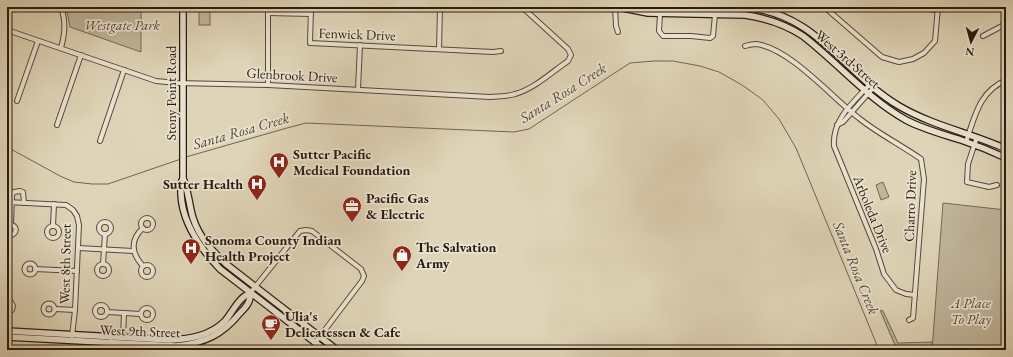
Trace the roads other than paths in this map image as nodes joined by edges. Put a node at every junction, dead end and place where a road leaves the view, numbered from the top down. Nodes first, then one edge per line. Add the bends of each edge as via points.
1 (61, 7) edge
2 (183, 7) edge
3 (268, 7) edge
4 (311, 7) edge
5 (440, 7) edge
6 (522, 7) edge
7 (615, 7) edge
8 (618, 7) edge
9 (717, 7) edge
10 (743, 7) edge
11 (823, 7) edge
12 (908, 7) edge
13 (938, 8) edge
14 (268, 13) junction
15 (311, 14) junction
16 (660, 14) junction
17 (715, 15) junction
18 (1006, 26) edge
19 (7, 30) edge
20 (618, 32) dead end
21 (983, 36) dead end
22 (38, 41) junction
23 (360, 45) junction
24 (745, 46) dead end
25 (61, 48) junction
26 (439, 49) junction
27 (501, 51) dead end
28 (81, 56) junction
29 (124, 70) junction
30 (1006, 80) edge
31 (183, 83) junction
32 (268, 85) junction
33 (872, 85) junction
34 (358, 89) junction
35 (866, 92) junction
36 (17, 101) dead end
37 (849, 111) junction
38 (57, 125) dead end
39 (969, 134) junction
40 (977, 137) junction
41 (100, 141) dead end
42 (966, 142) junction
43 (975, 144) junction
44 (1006, 149) edge
45 (1006, 158) edge
46 (183, 179) junction
47 (996, 185) dead end
48 (9, 202) edge
49 (24, 203) junction
50 (54, 204) junction
51 (9, 225) edge
52 (53, 226) dead end
53 (143, 228) dead end
54 (7, 234) edge
55 (105, 234) dead end
56 (78, 248) junction
57 (104, 249) junction
58 (133, 251) junction
59 (103, 264) dead end
60 (143, 266) dead end
61 (36, 270) dead end
62 (77, 272) junction
63 (256, 286) junction
64 (250, 294) junction
65 (915, 295) junction
66 (7, 300) edge
67 (55, 309) dead end
68 (75, 310) junction
69 (107, 312) dead end
70 (7, 313) edge
71 (124, 313) junction
72 (141, 314) dead end
73 (909, 320) dead end
74 (7, 331) edge
75 (7, 337) edge
76 (72, 337) junction
77 (320, 337) junction
78 (111, 340) junction
79 (123, 340) junction
80 (315, 343) junction
81 (111, 350) edge
82 (325, 350) edge
83 (337, 350) edge

1 - 25 street via 65,27
2 - 31 main road, Stony Point Road
3 - 14 street
4 - 15 street, Fenwick Drive
5 - 26 street
6 - 34 street, Glenbrook Drive via 568,49 571,55 568,61 532,86 518,93 490,97
7 - 20 street
8 - 16 main road, West 3rd Street via 641,13
9 - 17 street
10 - 33 main road, West 3rd Street via 772,12 801,25
11 - 13 street via 882,58 899,62 924,54 935,41
12 - 13 street
14 - 15 street
14 - 32 street
15 - 23 street, Fenwick Drive via 310,43
16 - 17 main road, West 3rd Street
16 - 17 street via 659,31 663,36 707,38 713,36
17 - 35 main road, West 3rd Street via 760,17 793,30 816,46
18 - 21 street
19 - 22 street, Glenbrook Drive
22 - 25 street, Glenbrook Drive
22 - 36 street
23 - 26 street, Fenwick Drive
23 - 34 street
24 - 37 street, Charro Drive via 755,44 791,59
25 - 28 street, Glenbrook Drive
26 - 27 street, Fenwick Drive
28 - 29 street, Glenbrook Drive
28 - 38 street
29 - 31 street, Glenbrook Drive via 156,81
29 - 41 street
30 - 39 street via 991,89 982,100
31 - 32 street, Glenbrook Drive
31 - 46 main road, Stony Point Road
32 - 34 street, Glenbrook Drive
33 - 35 street, Arboleda Drive
33 - 39 main road, West 3rd Street via 890,100 914,114
35 - 37 street, Arboleda Drive
35 - 42 main road, West 3rd Street via 907,120
37 - 65 street, Arboleda Drive via 839,119 833,136 834,146 884,274 896,290
37 - 65 street, Charro Drive via 921,159 924,179
39 - 40 main road, West 3rd Street
39 - 42 street
40 - 43 street
40 - 44 main road, West 3rd Street
42 - 43 main road, West 3rd Street
43 - 45 main road, West 3rd Street
43 - 47 street via 968,164 967,182 989,187
46 - 63 main road, Stony Point Road via 186,182 193,219 207,244 226,264
46 - 64 main road, Stony Point Road via 183,208 195,238 220,269
48 - 49 street, West 8th Street
48 - 49 street via 14,192 20,191 24,195
48 - 51 street
49 - 50 street, West 8th Street
50 - 52 street, West 8th Street
50 - 56 street, West 8th Street via 66,205 77,216
51 - 54 street via 15,227 16,231 12,235
53 - 58 street via 134,241
55 - 57 street
56 - 57 street
56 - 62 street, West 8th Street
57 - 58 street
57 - 59 street
58 - 60 street
61 - 62 street
62 - 68 street, West 8th Street
63 - 64 street
63 - 77 main road, Stony Point Road
63 - 77 street via 300,231 306,230 312,231 361,269 364,276 362,281
64 - 79 main road, West 9th Street via 249,302 223,331 203,341 176,346
64 - 80 main road, Stony Point Road
65 - 73 street, Charro Drive via 913,318
66 - 70 street via 13,306
67 - 68 street
68 - 76 street, West 8th Street
69 - 71 street
71 - 72 street
71 - 79 street
74 - 76 main road, West 9th Street
75 - 76 main road, West 9th Street
76 - 78 main road, West 9th Street
77 - 80 street
77 - 83 main road, Stony Point Road
78 - 79 main road, West 9th Street
78 - 81 street
80 - 82 main road, Stony Point Road

